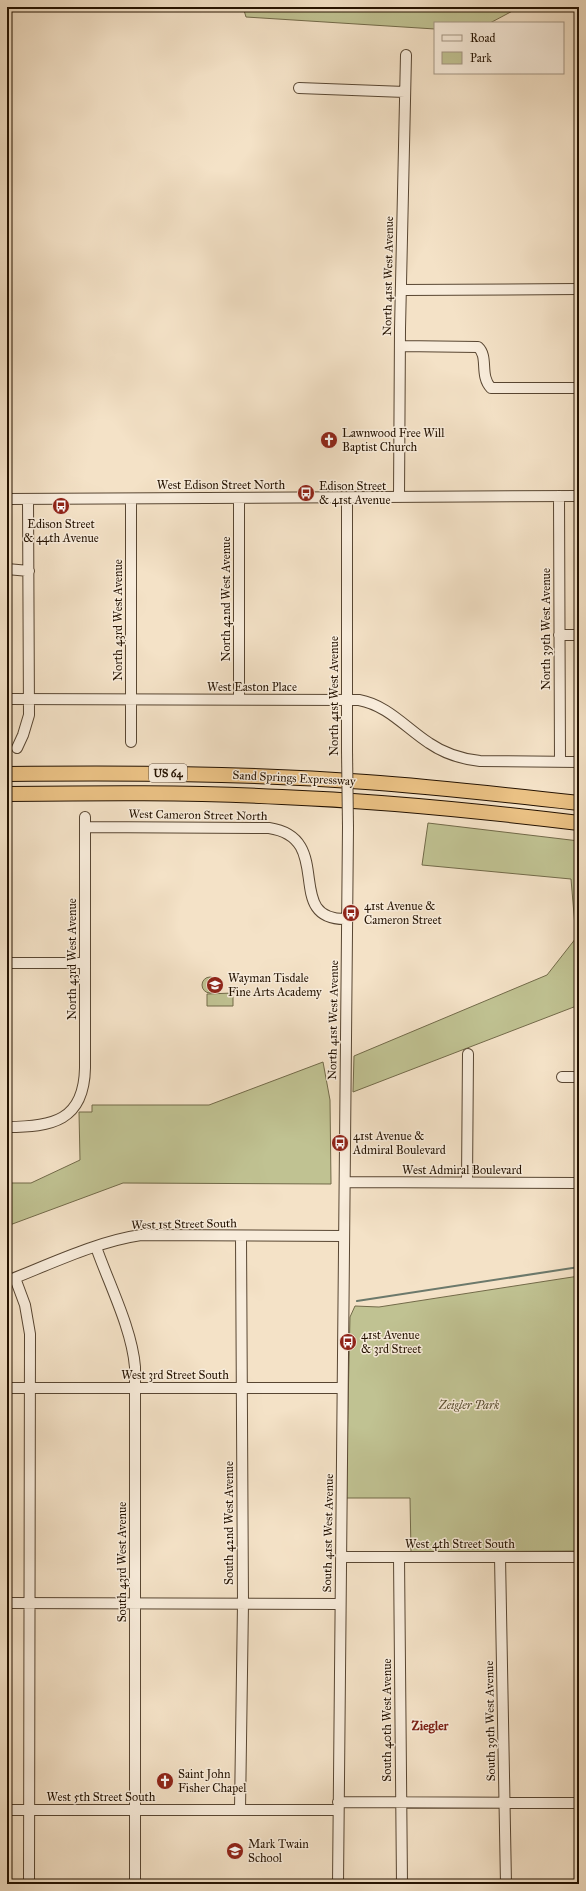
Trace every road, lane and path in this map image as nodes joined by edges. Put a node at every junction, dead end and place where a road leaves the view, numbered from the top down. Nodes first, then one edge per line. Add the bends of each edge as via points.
1 (406, 55) dead end
2 (299, 88) dead end
3 (405, 92) junction
4 (579, 289) edge
5 (401, 290) junction
6 (400, 346) junction
7 (579, 388) edge
8 (559, 496) junction
9 (579, 496) edge
10 (399, 497) junction
11 (239, 498) junction
12 (347, 498) junction
13 (7, 499) edge
14 (28, 499) junction
15 (131, 499) junction
16 (7, 569) edge
17 (29, 570) junction
18 (559, 635) junction
19 (579, 635) edge
20 (7, 699) edge
21 (29, 699) junction
22 (131, 699) junction
23 (239, 700) junction
24 (347, 700) junction
25 (131, 742) dead end
26 (16, 748) dead end
27 (560, 762) junction
28 (579, 762) edge
29 (7, 774) edge
30 (7, 794) edge
31 (579, 803) edge
32 (85, 822) joint
33 (579, 823) edge
34 (347, 919) junction
35 (7, 963) edge
36 (85, 963) junction
37 (468, 1054) dead end
38 (562, 1077) dead end
39 (579, 1077) edge
40 (7, 1127) edge
41 (345, 1182) junction
42 (467, 1182) junction
43 (579, 1183) edge
44 (241, 1236) junction
45 (344, 1236) junction
46 (96, 1247) junction
47 (11, 1279) edge
48 (7, 1388) edge
49 (30, 1388) junction
50 (135, 1388) junction
51 (241, 1388) junction
52 (342, 1388) junction
53 (340, 1557) junction
54 (399, 1557) junction
55 (500, 1557) junction
56 (579, 1557) edge
57 (7, 1602) edge
58 (29, 1602) junction
59 (135, 1603) junction
60 (242, 1603) junction
61 (340, 1604) junction
62 (400, 1802) junction
63 (504, 1803) junction
64 (579, 1803) edge
65 (338, 1806) junction
66 (7, 1810) edge
67 (29, 1810) junction
68 (135, 1810) junction
69 (240, 1810) junction
70 (29, 1884) edge
71 (135, 1884) edge
72 (338, 1884) edge
73 (402, 1884) edge
74 (506, 1884) edge

1 - 3 street, North 41st West Avenue
2 - 3 street
3 - 5 street, North 41st West Avenue
4 - 5 street
5 - 6 street, North 41st West Avenue
6 - 7 street via 478,347 482,354 484,377 491,388
6 - 10 street, North 41st West Avenue
8 - 9 street, West Edison Street North
8 - 10 street, West Edison Street North
8 - 18 street, North 39th West Avenue
10 - 12 street, West Edison Street North
11 - 12 street, West Edison Street North
11 - 15 street, West Edison Street North
11 - 23 street, North 42nd West Avenue
12 - 24 street, North 41st West Avenue
13 - 14 street, West Edison Street North
14 - 15 street, West Edison Street North
14 - 17 street
15 - 22 street, North 43rd West Avenue
16 - 17 street
17 - 21 street
18 - 19 street
18 - 27 street, North 39th West Avenue
20 - 21 street, West Easton Place
21 - 22 street, West Easton Place
21 - 26 street via 27,722
22 - 23 street, West Easton Place
22 - 25 street, North 43rd West Avenue
23 - 24 street, West Easton Place
24 - 27 street, West Easton Place via 366,701 378,706 437,748 464,759
24 - 34 street, North 41st West Avenue, bridge
27 - 28 street, West Easton Place
29 - 31 highway, Sand Springs Expressway / US 64 via 161,773 302,778 429,787
30 - 33 highway, Sand Springs Expressway / US 64 via 202,794 282,797 394,804
32 - 34 street, West Cameron Street North via 269,828 285,831 296,839 304,851 310,890 316,905 334,919
32 - 36 street, North 43rd West Avenue
34 - 41 street, North 41st West Avenue
35 - 36 street
36 - 40 street, North 43rd West Avenue via 85,1080 79,1101 66,1114 48,1124 36,1127
37 - 42 street
38 - 39 street
41 - 42 street, West Admiral Boulevard
41 - 45 street, South 41st West Avenue
42 - 43 street, West Admiral Boulevard
44 - 45 street, West 1st Street South
44 - 46 street, West 1st Street South via 141,1236
44 - 51 street, South 42nd West Avenue
45 - 52 street, South 41st West Avenue
46 - 47 street, West 1st Street South
46 - 50 street, South 43rd West Avenue via 131,1345
47 - 49 street via 28,1319
48 - 49 street, West 3rd Street South
49 - 50 street, West 3rd Street South
49 - 58 street
50 - 51 street, West 3rd Street South
50 - 59 street, South 43rd West Avenue
51 - 52 street, West 3rd Street South
51 - 60 street, South 42nd West Avenue
52 - 53 street, South 41st West Avenue
53 - 54 street, West 4th Street South
53 - 61 street, South 41st West Avenue
54 - 55 street, West 4th Street South
54 - 62 street, South 40th West Avenue
55 - 56 street, West 4th Street South
55 - 63 street, South 39th West Avenue
57 - 58 street
58 - 59 street
58 - 67 street
59 - 60 street
59 - 68 street, South 43rd West Avenue
60 - 61 street
60 - 69 street, South 42nd West Avenue
61 - 65 street, South 41st West Avenue
62 - 63 street, West 5th Street South
62 - 65 street, West 5th Street South
62 - 73 street, South 40th West Avenue
63 - 64 street, West 5th Street South
63 - 74 street, South 39th West Avenue
65 - 69 street, West 5th Street South
65 - 72 street, South 41st West Avenue
66 - 67 street, West 5th Street South
67 - 68 street, West 5th Street South
67 - 70 street
68 - 69 street, West 5th Street South
68 - 71 street, South 43rd West Avenue

